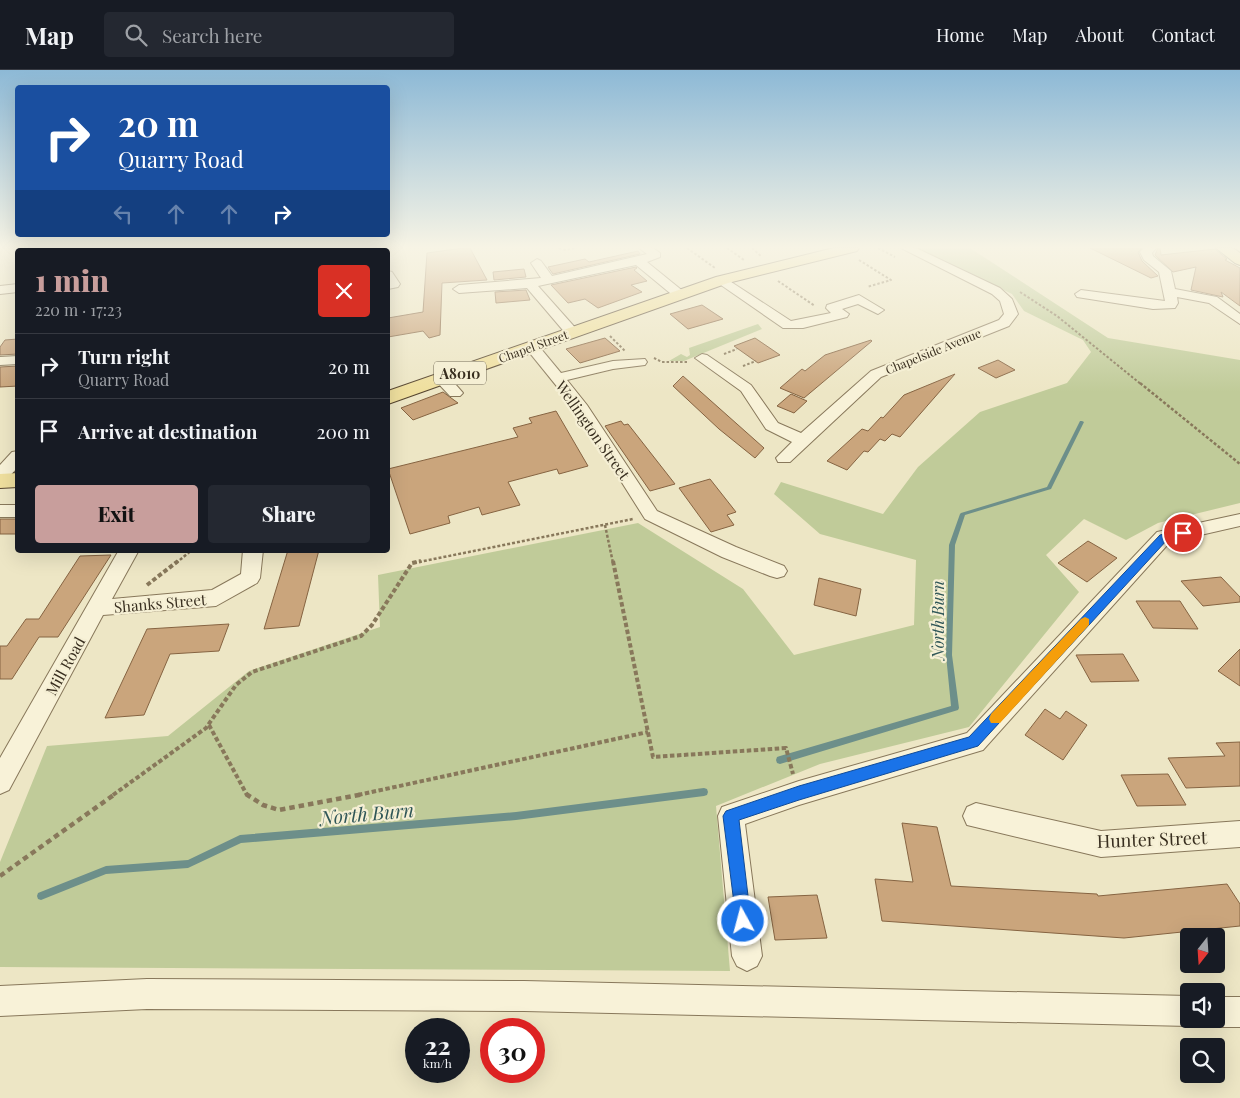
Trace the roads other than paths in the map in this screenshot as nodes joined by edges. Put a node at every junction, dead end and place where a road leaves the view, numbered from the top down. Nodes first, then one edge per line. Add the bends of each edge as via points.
1 (540, 296) edge
2 (677, 296) edge
3 (748, 296) edge
4 (1002, 296) edge
5 (1095, 296) edge
6 (1171, 296) edge
7 (1191, 296) edge
8 (878, 310) dead end
9 (1240, 320) edge
10 (572, 332) junction
11 (532, 346) junction
12 (702, 358) road end
13 (646, 359) road end
14 (15, 360) edge
15 (0, 361) edge
16 (557, 378) junction
17 (441, 379) junction
18 (455, 393) dead end
19 (390, 397) edge
20 (802, 440) junction
21 (784, 458) dead end
22 (15, 459) edge
23 (0, 476) edge
24 (15, 480) edge
25 (0, 481) edge
26 (0, 511) edge
27 (15, 511) edge
28 (1240, 520) edge
29 (127, 553) edge
30 (253, 553) edge
31 (776, 571) dead end
32 (97, 608) junction
33 (2, 775) edge
34 (976, 816) dead end
35 (1240, 834) edge
36 (747, 956) dead end
37 (0, 1001) edge
38 (1180, 1011) edge
39 (1225, 1012) edge
40 (1240, 1012) edge

1 - 10 street
2 - 10 main road, Chapel Street / A8010
3 - 8 street via 788,326 842,314 832,308 859,298
4 - 20 street, Chapelside Avenue via 1011,314 1004,323 876,374
5 - 6 street via 1164,306 1170,306
7 - 9 street via 1213,300
10 - 11 main road, Chapel Street / A8010
11 - 16 street, Wellington Street
11 - 17 main road, Chapel Street / A8010
12 - 20 street via 746,388 772,426
13 - 16 street
14 - 15 street
16 - 31 street, Wellington Street via 582,408 651,515
17 - 18 street
17 - 19 main road, Chapel Street / A8010
20 - 21 street, Chapelside Avenue
22 - 23 street
24 - 25 main road
26 - 27 street
28 - 36 street via 1164,537 974,742 731,816
29 - 32 street, Mill Road
30 - 32 street, Shanks Street via 250,578 216,598
32 - 33 street, Mill Road
34 - 35 street, Hunter Street via 1101,844
37 - 38 street via 147,994 514,996
39 - 40 street

